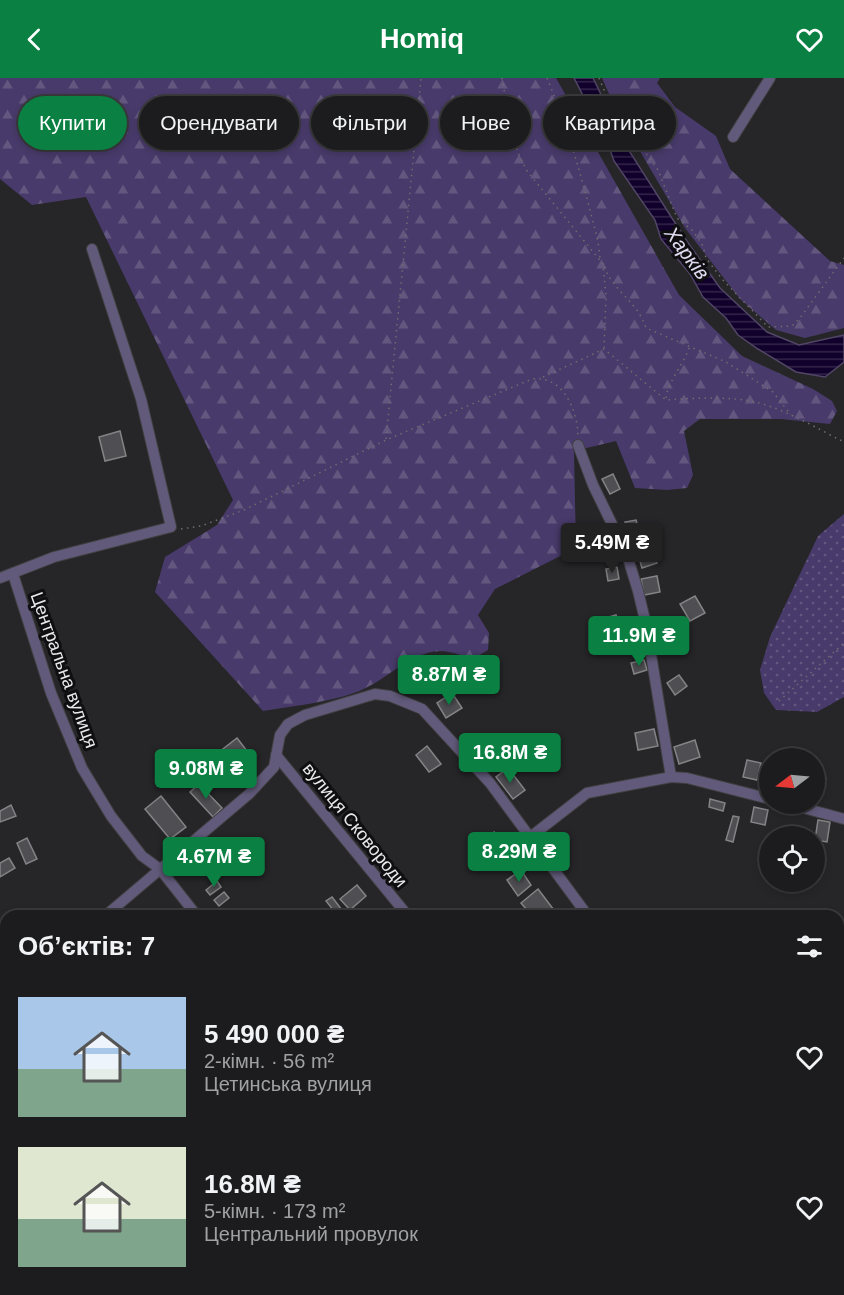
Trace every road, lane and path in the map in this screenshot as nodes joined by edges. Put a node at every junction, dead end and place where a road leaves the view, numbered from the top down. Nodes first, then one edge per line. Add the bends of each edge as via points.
1 (421, 78) edge
2 (502, 78) edge
3 (547, 78) edge
4 (599, 78) edge
5 (770, 78) edge
6 (733, 137) dead end
7 (92, 249) dead end
8 (844, 258) edge
9 (600, 260) junction
10 (603, 264) junction
11 (690, 345) junction
12 (604, 349) junction
13 (543, 377) junction
14 (666, 400) junction
15 (792, 416) junction
16 (386, 440) junction
17 (844, 442) edge
18 (578, 445) joint
19 (171, 527) junction
20 (13, 574) junction
21 (0, 578) edge
22 (844, 643) edge
23 (779, 701) dead end
24 (276, 755) junction
25 (671, 777) junction
26 (759, 796) edge
27 (825, 814) edge
28 (844, 819) edge
29 (529, 838) junction
30 (160, 869) junction
31 (112, 910) edge
32 (192, 910) edge
33 (403, 910) edge
34 (583, 910) edge

1 - 16 path
2 - 9 path via 518,153 527,171
3 - 9 path via 586,190 599,239
4 - 8 path via 609,102 658,170 677,218 693,231 722,279 768,327 792,326
5 - 6 street
7 - 19 street via 141,399
9 - 10 path
10 - 11 path via 611,282 640,310 646,328
10 - 12 path
11 - 14 path via 681,370 667,389
11 - 15 path via 773,392
12 - 13 path
12 - 14 path
13 - 16 path
13 - 18 path via 561,389 572,407
14 - 15 path via 747,400
15 - 17 path
16 - 19 path via 244,510 201,526 182,530
18 - 25 street via 627,555 638,591
19 - 20 street via 54,557
20 - 21 street
20 - 30 street, Центральна вулиця via 51,693 82,768 111,816 142,856
22 - 23 path
24 - 29 street via 280,735 288,724 305,715 375,694 390,696 422,709 490,783
24 - 30 street via 274,767 249,794
24 - 33 street, вулиця Сковороди
25 - 26 street
25 - 29 street via 587,794
27 - 28 street
29 - 34 street
30 - 31 street
30 - 32 street, Центральна вулиця

